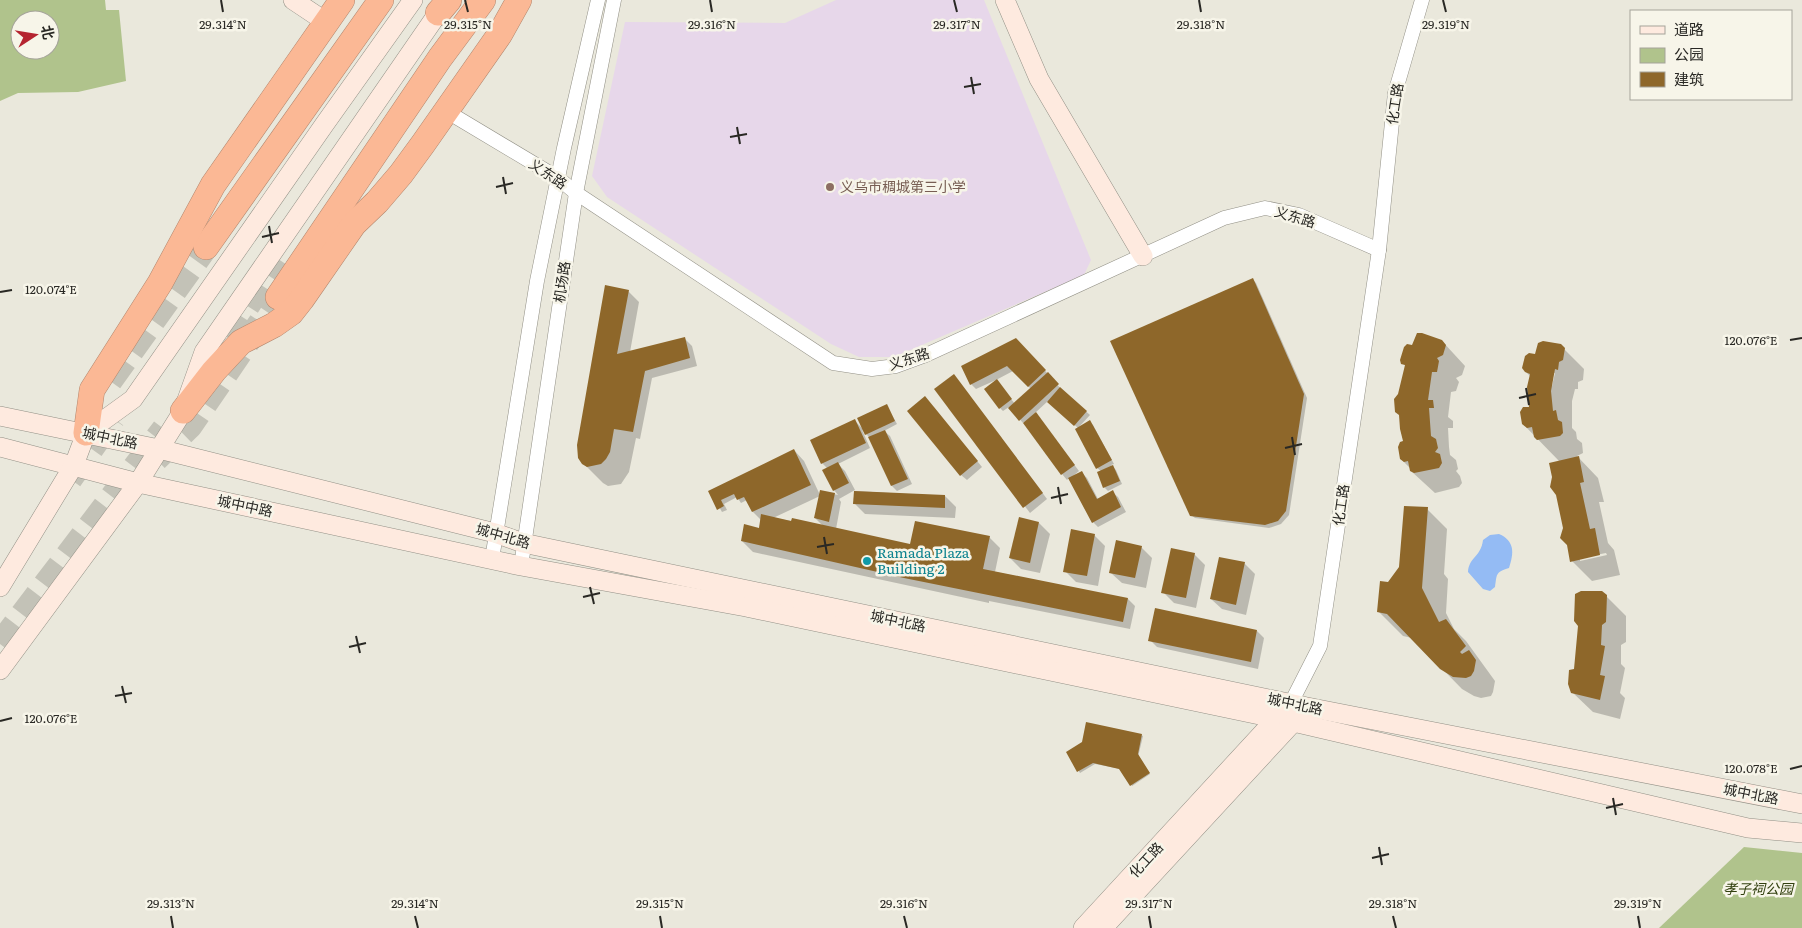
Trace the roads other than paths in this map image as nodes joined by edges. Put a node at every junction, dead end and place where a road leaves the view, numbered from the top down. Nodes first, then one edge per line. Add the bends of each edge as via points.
1 (293, 0) edge
2 (342, 0) edge
3 (361, 0) edge
4 (381, 0) edge
5 (413, 0) edge
6 (483, 0) edge
7 (492, 0) edge
8 (519, 0) edge
9 (598, 0) edge
10 (614, 0) edge
11 (1005, 0) edge
12 (1422, 0) edge
13 (445, 4) edge
14 (326, 22) junction
15 (446, 110) junction
16 (558, 178) junction
17 (576, 193) junction
18 (354, 224) junction
19 (206, 247) tunnel mouth
20 (1378, 250) junction
21 (1142, 256) junction
22 (160, 283) junction
23 (278, 297) tunnel mouth
24 (183, 411) junction
25 (0, 416) edge
26 (86, 433) junction
27 (0, 447) edge
28 (159, 448) junction
29 (74, 466) junction
30 (138, 483) junction
31 (495, 533) junction
32 (523, 544) junction
33 (492, 559) junction
34 (521, 566) junction
35 (0, 587) edge
36 (0, 670) edge
37 (1299, 705) junction
38 (1284, 720) junction
39 (1802, 804) edge
40 (1802, 833) edge
41 (1083, 928) edge
42 (1103, 928) edge

1 - 14 main road
2 - 14 highway
3 - 22 highway
4 - 19 highway
5 - 26 main road via 133,399
6 - 23 highway
7 - 18 highway via 467,54 367,196
8 - 15 highway via 500,34
9 - 16 street, 机场路
10 - 17 street, 机场路
11 - 21 main road via 1039,79
12 - 20 street, 化工路 via 1394,93
13 - 24 main road via 204,352
14 - 22 highway via 213,186
15 - 16 street, 义东路
15 - 18 highway via 400,174
16 - 17 street, 义东路
16 - 31 street, 机场路 via 537,281
17 - 21 street, 义东路 via 833,363 872,369 896,366 926,355
17 - 32 street, 机场路
18 - 24 highway via 291,313 241,342
20 - 21 street, 义东路 via 1299,215 1265,208 1224,218
20 - 37 street, 化工路 via 1320,646
22 - 26 highway via 92,390
24 - 28 main road
25 - 26 main road, 城中北路
26 - 28 main road, 城中北路
26 - 29 main road
27 - 29 main road, 城中中路
28 - 30 main road
28 - 31 main road, 城中北路
29 - 30 main road, 城中中路
29 - 35 main road
30 - 33 main road, 城中中路
30 - 36 main road
31 - 32 main road, 城中北路
31 - 33 street, 机场路
32 - 34 street, 机场路
32 - 37 main road, 城中北路
33 - 34 main road, 城中北路
34 - 38 main road, 城中北路 via 746,607
37 - 38 main road, 化工路
37 - 39 main road, 城中北路
38 - 40 main road, 城中北路 via 1748,828
38 - 41 main road, 化工路
38 - 42 main road, 化工路

